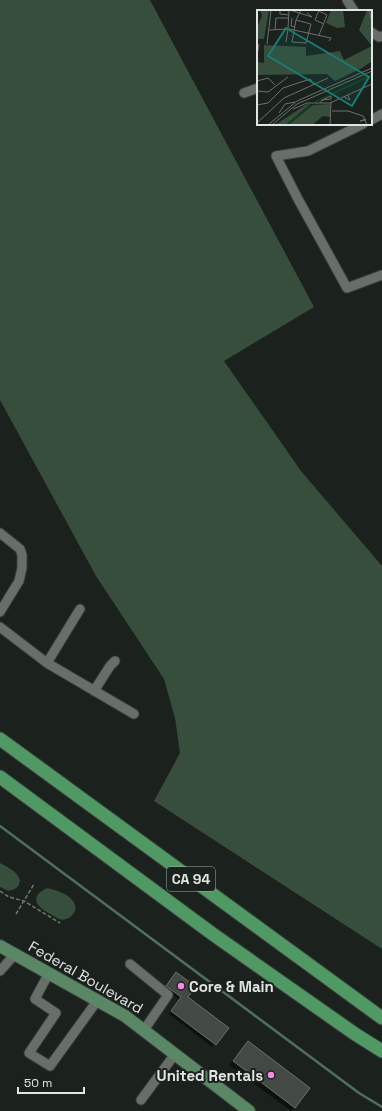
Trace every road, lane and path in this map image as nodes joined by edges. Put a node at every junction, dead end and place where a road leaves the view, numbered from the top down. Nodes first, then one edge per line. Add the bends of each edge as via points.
1 (347, 0) edge
2 (353, 10) edge
3 (257, 88) edge
4 (244, 93) dead end
5 (382, 114) edge
6 (372, 119) edge
7 (360, 125) edge
8 (382, 275) edge
9 (0, 533) edge
10 (80, 609) dead end
11 (0, 612) edge
12 (0, 627) edge
13 (115, 661) dead end
14 (47, 663) junction
15 (94, 691) junction
16 (134, 714) dead end
17 (0, 739) edge
18 (0, 777) edge
19 (34, 884) dead end
20 (0, 892) edge
21 (24, 901) junction
22 (16, 914) dead end
23 (60, 923) dead end
24 (0, 946) edge
25 (15, 954) junction
26 (130, 964) dead end
27 (0, 971) edge
28 (49, 973) junction
29 (97, 1001) junction
30 (382, 1018) edge
31 (144, 1030) junction
32 (21, 1047) dead end
33 (382, 1051) edge
34 (29, 1053) junction
35 (175, 1054) junction
36 (141, 1100) dead end
37 (249, 1111) edge

1 - 2 street
3 - 4 street
5 - 6 street
7 - 8 street via 308,151 276,156 348,288
9 - 11 street via 20,549 22,555 19,581
10 - 14 street
12 - 14 street
13 - 15 street
14 - 15 street
15 - 16 street
17 - 30 highway, CA 94
18 - 33 highway, CA 94 via 214,935
19 - 21 path
20 - 21 path
21 - 22 path
21 - 23 path
24 - 25 main road, Federal Boulevard
25 - 27 street
25 - 28 main road, Federal Boulevard
26 - 31 street via 168,995
28 - 29 main road, Federal Boulevard
28 - 34 street via 35,999 56,1013
29 - 31 main road, Federal Boulevard
29 - 34 street via 50,1066
31 - 35 main road, Federal Boulevard
32 - 34 street
35 - 36 street
35 - 37 main road, Federal Boulevard

